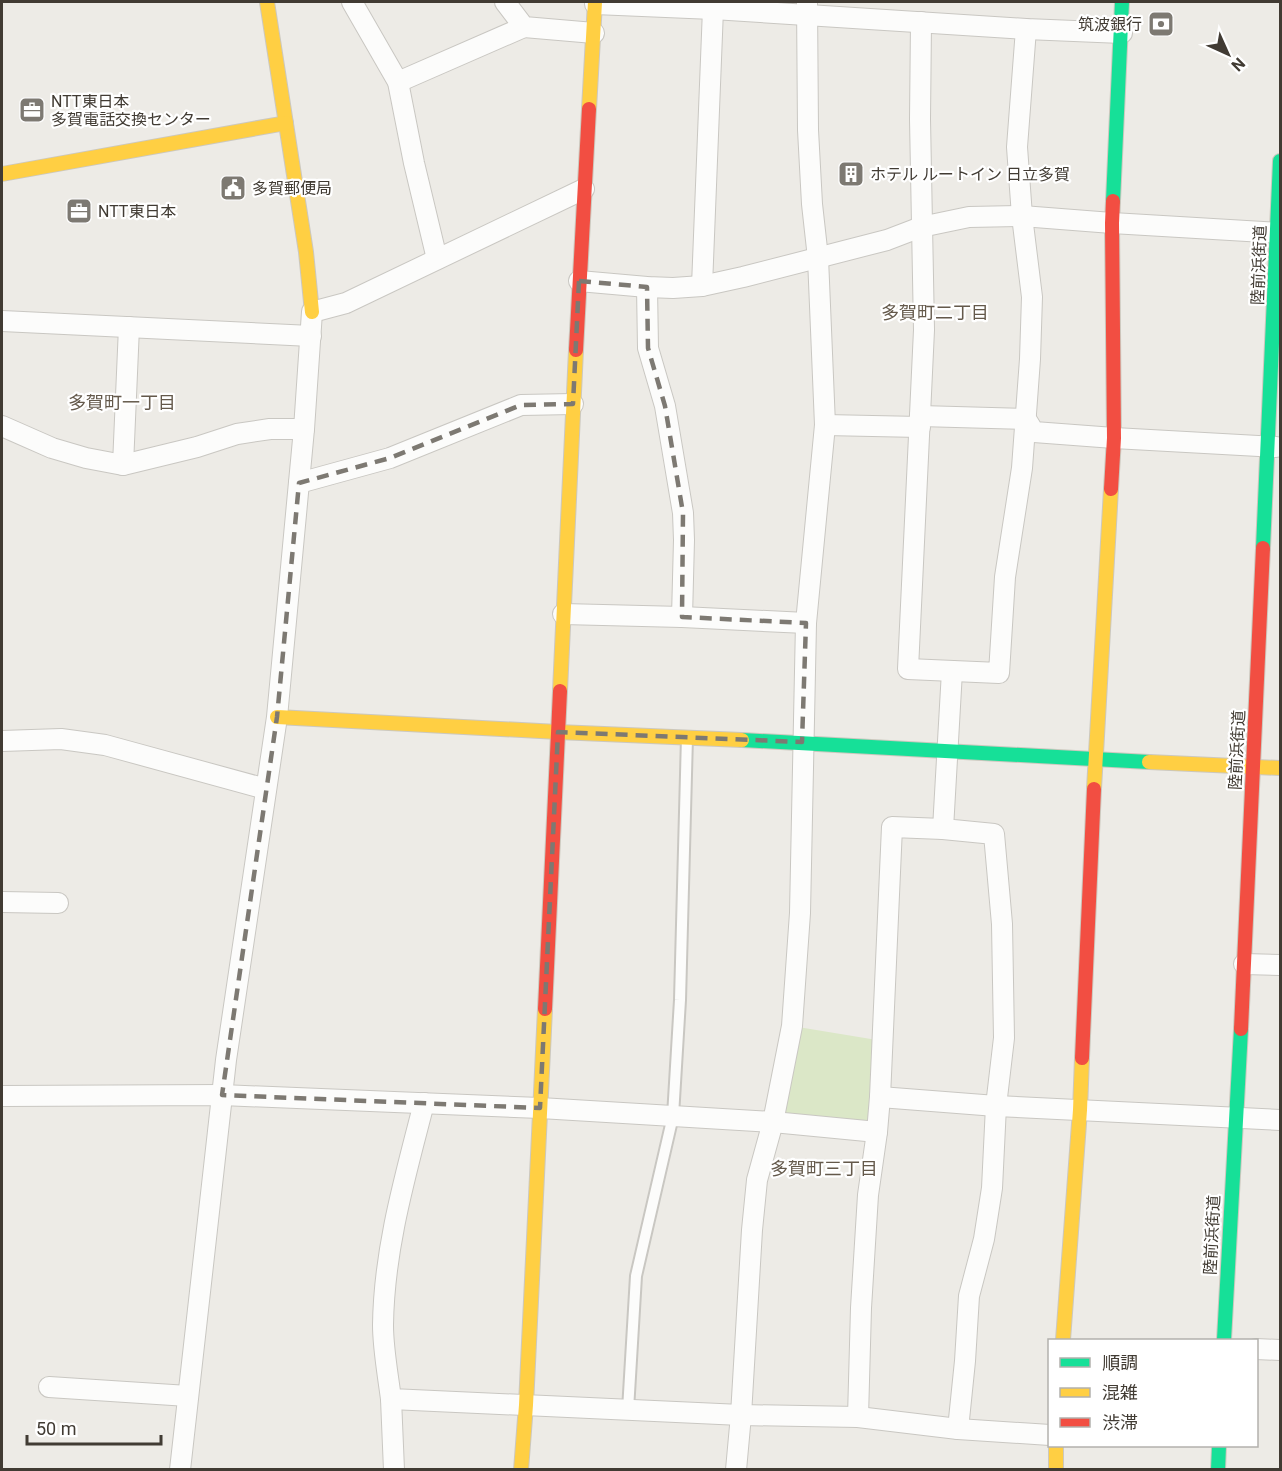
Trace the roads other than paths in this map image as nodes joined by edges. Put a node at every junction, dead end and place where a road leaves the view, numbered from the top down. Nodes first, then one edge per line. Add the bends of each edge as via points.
1 (267, 2) edge
2 (352, 2) edge
3 (505, 2) edge
4 (1122, 2) edge
5 (595, 3) edge
6 (713, 9) junction
7 (807, 9) edge
8 (921, 22) junction
9 (524, 27) junction
10 (1026, 29) junction
11 (594, 33) junction
12 (1122, 33) junction
13 (399, 82) junction
14 (286, 123) junction
15 (1281, 161) edge
16 (2, 174) edge
17 (584, 189) junction
18 (1022, 216) junction
19 (1112, 223) junction
20 (921, 227) junction
21 (1278, 233) edge
22 (818, 258) junction
23 (436, 260) junction
24 (579, 281) junction
25 (1278, 285) edge
26 (702, 286) junction
27 (647, 287) junction
28 (312, 312) junction
29 (2, 321) edge
30 (129, 327) junction
31 (311, 336) junction
32 (1276, 340) edge
33 (573, 404) junction
34 (1026, 418) junction
35 (920, 422) junction
36 (825, 425) junction
37 (2, 426) edge
38 (304, 429) junction
39 (1114, 438) junction
40 (1274, 447) edge
41 (123, 465) junction
42 (299, 483) junction
43 (563, 614) junction
44 (682, 617) junction
45 (806, 623) junction
46 (952, 671) junction
47 (277, 717) junction
48 (558, 732) junction
49 (687, 737) junction
50 (2, 741) edge
51 (802, 742) junction
52 (947, 750) junction
53 (1095, 760) junction
54 (1253, 766) junction
55 (1281, 768) edge
56 (266, 789) junction
57 (942, 829) junction
58 (2, 902) edge
59 (58, 903) dead end
60 (1244, 964) junction
61 (1281, 965) edge
62 (222, 1095) junction
63 (2, 1096) edge
64 (880, 1097) junction
65 (424, 1103) junction
66 (996, 1106) junction
67 (540, 1108) junction
68 (1080, 1110) junction
69 (673, 1116) junction
70 (1235, 1117) junction
71 (1281, 1120) edge
72 (773, 1122) junction
73 (877, 1132) junction
74 (1063, 1339) edge
75 (1224, 1339) edge
76 (1258, 1349) edge
77 (1281, 1350) edge
78 (48, 1387) dead end
79 (188, 1396) junction
80 (390, 1399) junction
81 (526, 1406) junction
82 (628, 1410) junction
83 (741, 1415) junction
84 (858, 1417) junction
85 (958, 1429) junction
86 (1048, 1435) edge
87 (1056, 1447) edge
88 (1219, 1447) edge
89 (180, 1470) edge
90 (394, 1470) edge
91 (521, 1470) edge
92 (736, 1470) edge
93 (1056, 1470) edge
94 (1218, 1470) edge

1 - 14 main road
2 - 13 street
3 - 9 street
4 - 12 main road
5 - 6 street
5 - 11 main road
6 - 7 street
6 - 26 street
7 - 8 street
7 - 22 street via 808,130
8 - 10 street
8 - 20 street
9 - 11 street
9 - 13 street
10 - 12 street
10 - 18 street via 1017,147
11 - 17 main road
12 - 19 main road
13 - 23 street
14 - 16 main road
14 - 28 main road
15 - 21 main road, 陸前浜街道
17 - 23 street
17 - 24 main road
18 - 19 street
18 - 20 street via 969,217
18 - 34 street via 1032,297
19 - 21 street
19 - 39 main road
20 - 22 street
20 - 35 street via 924,330
21 - 25 main road, 陸前浜街道
22 - 26 street
22 - 36 street
23 - 28 street via 346,303
24 - 27 street
24 - 33 main road
25 - 32 main road, 陸前浜街道
26 - 27 street
27 - 44 street via 648,348 665,406 683,513
28 - 31 street
29 - 30 street
30 - 31 street
30 - 41 street
31 - 38 street
32 - 40 main road, 陸前浜街道
33 - 42 street via 521,405 390,458
33 - 43 main road
34 - 35 street
34 - 39 street via 1034,432
34 - 46 street via 1005,577 999,673
35 - 36 street
35 - 46 street via 908,669
36 - 45 street
37 - 41 street via 64,451
38 - 41 street via 237,434
38 - 42 street
39 - 40 street
39 - 53 main road
40 - 54 main road, 陸前浜街道
42 - 47 street
43 - 44 street
43 - 48 main road
44 - 45 street
45 - 51 street
46 - 52 street
47 - 48 main road
47 - 56 street
48 - 49 main road
48 - 67 main road
49 - 51 main road
49 - 69 lane
50 - 56 street via 60,739 105,745
51 - 52 main road
51 - 72 street via 800,913 792,1026
52 - 53 main road
52 - 57 street
53 - 54 main road
53 - 68 main road
54 - 55 main road
54 - 60 main road, 陸前浜街道
56 - 62 street
57 - 64 street via 892,827
57 - 66 street via 994,834 1002,924 1004,1038
58 - 59 street
60 - 61 street
60 - 70 main road, 陸前浜街道
62 - 63 street
62 - 65 street
62 - 79 street
64 - 66 street
64 - 73 street
65 - 67 street
65 - 80 street via 399,1198 386,1270 383,1327
66 - 68 street
66 - 85 street via 992,1188 969,1296
67 - 69 street
67 - 81 main road
68 - 70 street
68 - 74 main road
69 - 72 street
69 - 82 lane via 636,1276
70 - 71 street
70 - 75 main road, 陸前浜街道
72 - 73 street
72 - 83 street via 757,1180
73 - 84 street via 868,1195
76 - 77 street
78 - 79 street
79 - 89 street
80 - 81 street
80 - 90 street
81 - 82 street
81 - 91 main road
82 - 83 street
83 - 84 street
83 - 92 street
84 - 85 street
85 - 86 street
87 - 93 main road
88 - 94 main road

